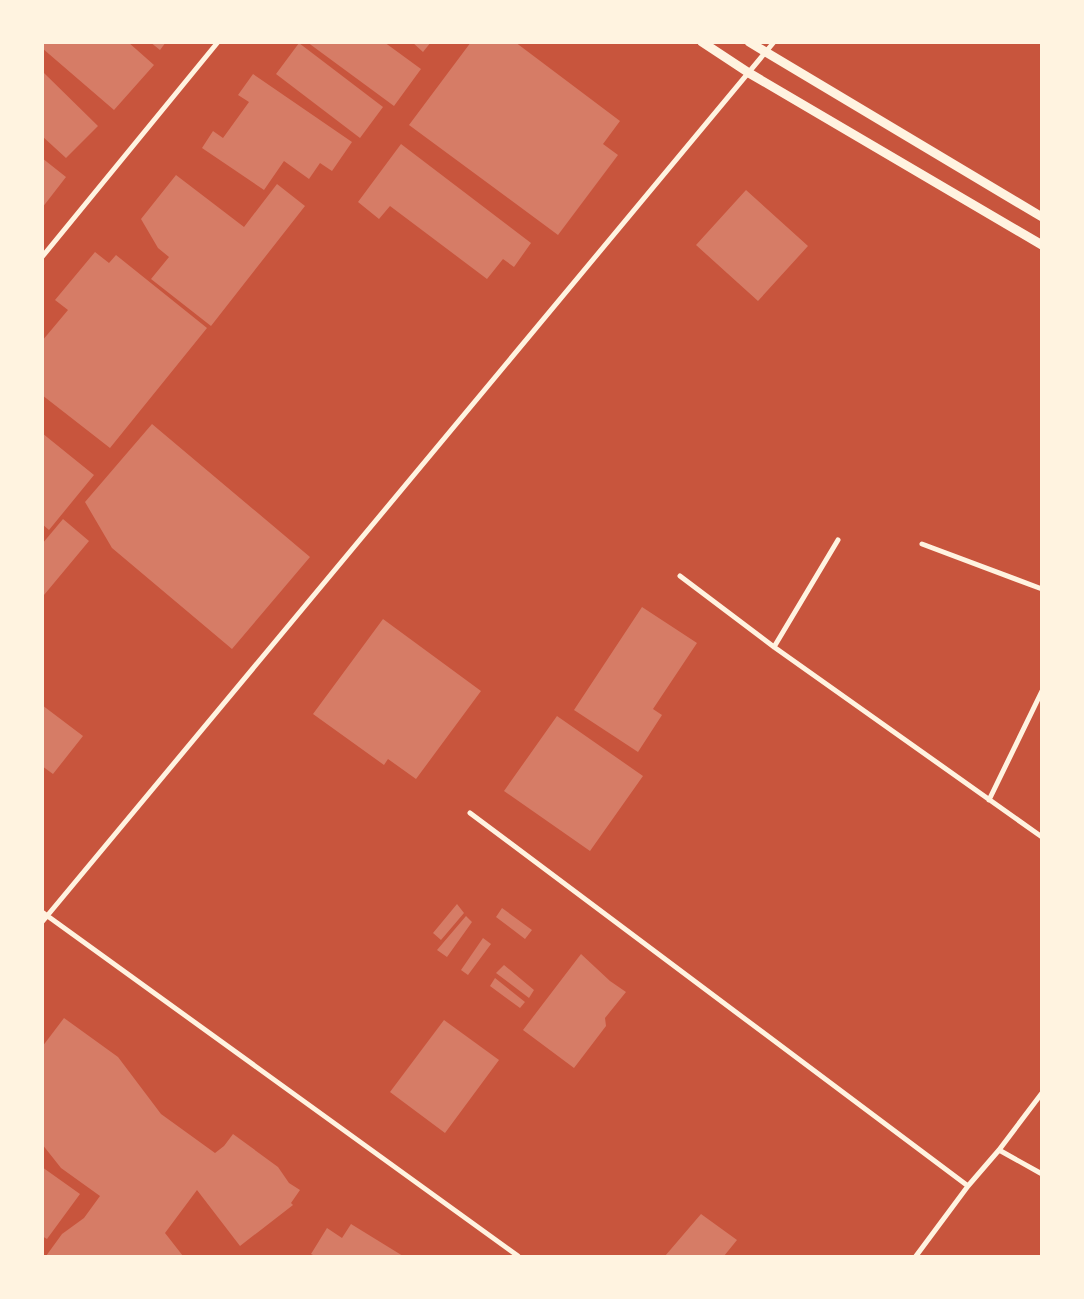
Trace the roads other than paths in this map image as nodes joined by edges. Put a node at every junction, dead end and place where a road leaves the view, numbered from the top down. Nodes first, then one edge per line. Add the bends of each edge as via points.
1 (218, 42) edge
2 (702, 42) edge
3 (749, 42) edge
4 (774, 42) edge
5 (766, 52) junction
6 (749, 73) junction
7 (1042, 217) edge
8 (1042, 245) edge
9 (42, 257) edge
10 (838, 540) dead end
11 (922, 544) dead end
12 (680, 576) dead end
13 (1042, 590) edge
14 (774, 647) junction
15 (1042, 691) edge
16 (989, 800) junction
17 (470, 813) dead end
18 (1042, 837) edge
19 (45, 914) edge
20 (42, 922) edge
21 (1042, 1093) edge
22 (999, 1150) junction
23 (1042, 1174) edge
24 (968, 1186) junction
25 (518, 1256) edge
26 (916, 1256) edge

1 - 9 street
2 - 6 street
3 - 5 street
4 - 5 street
5 - 6 street
5 - 7 street
6 - 8 street
6 - 19 street
10 - 14 street
11 - 13 street
12 - 14 street
14 - 16 street
15 - 16 street
16 - 18 street
17 - 24 street
19 - 20 street
19 - 25 street
21 - 22 street
22 - 23 street
22 - 24 street
24 - 26 street

